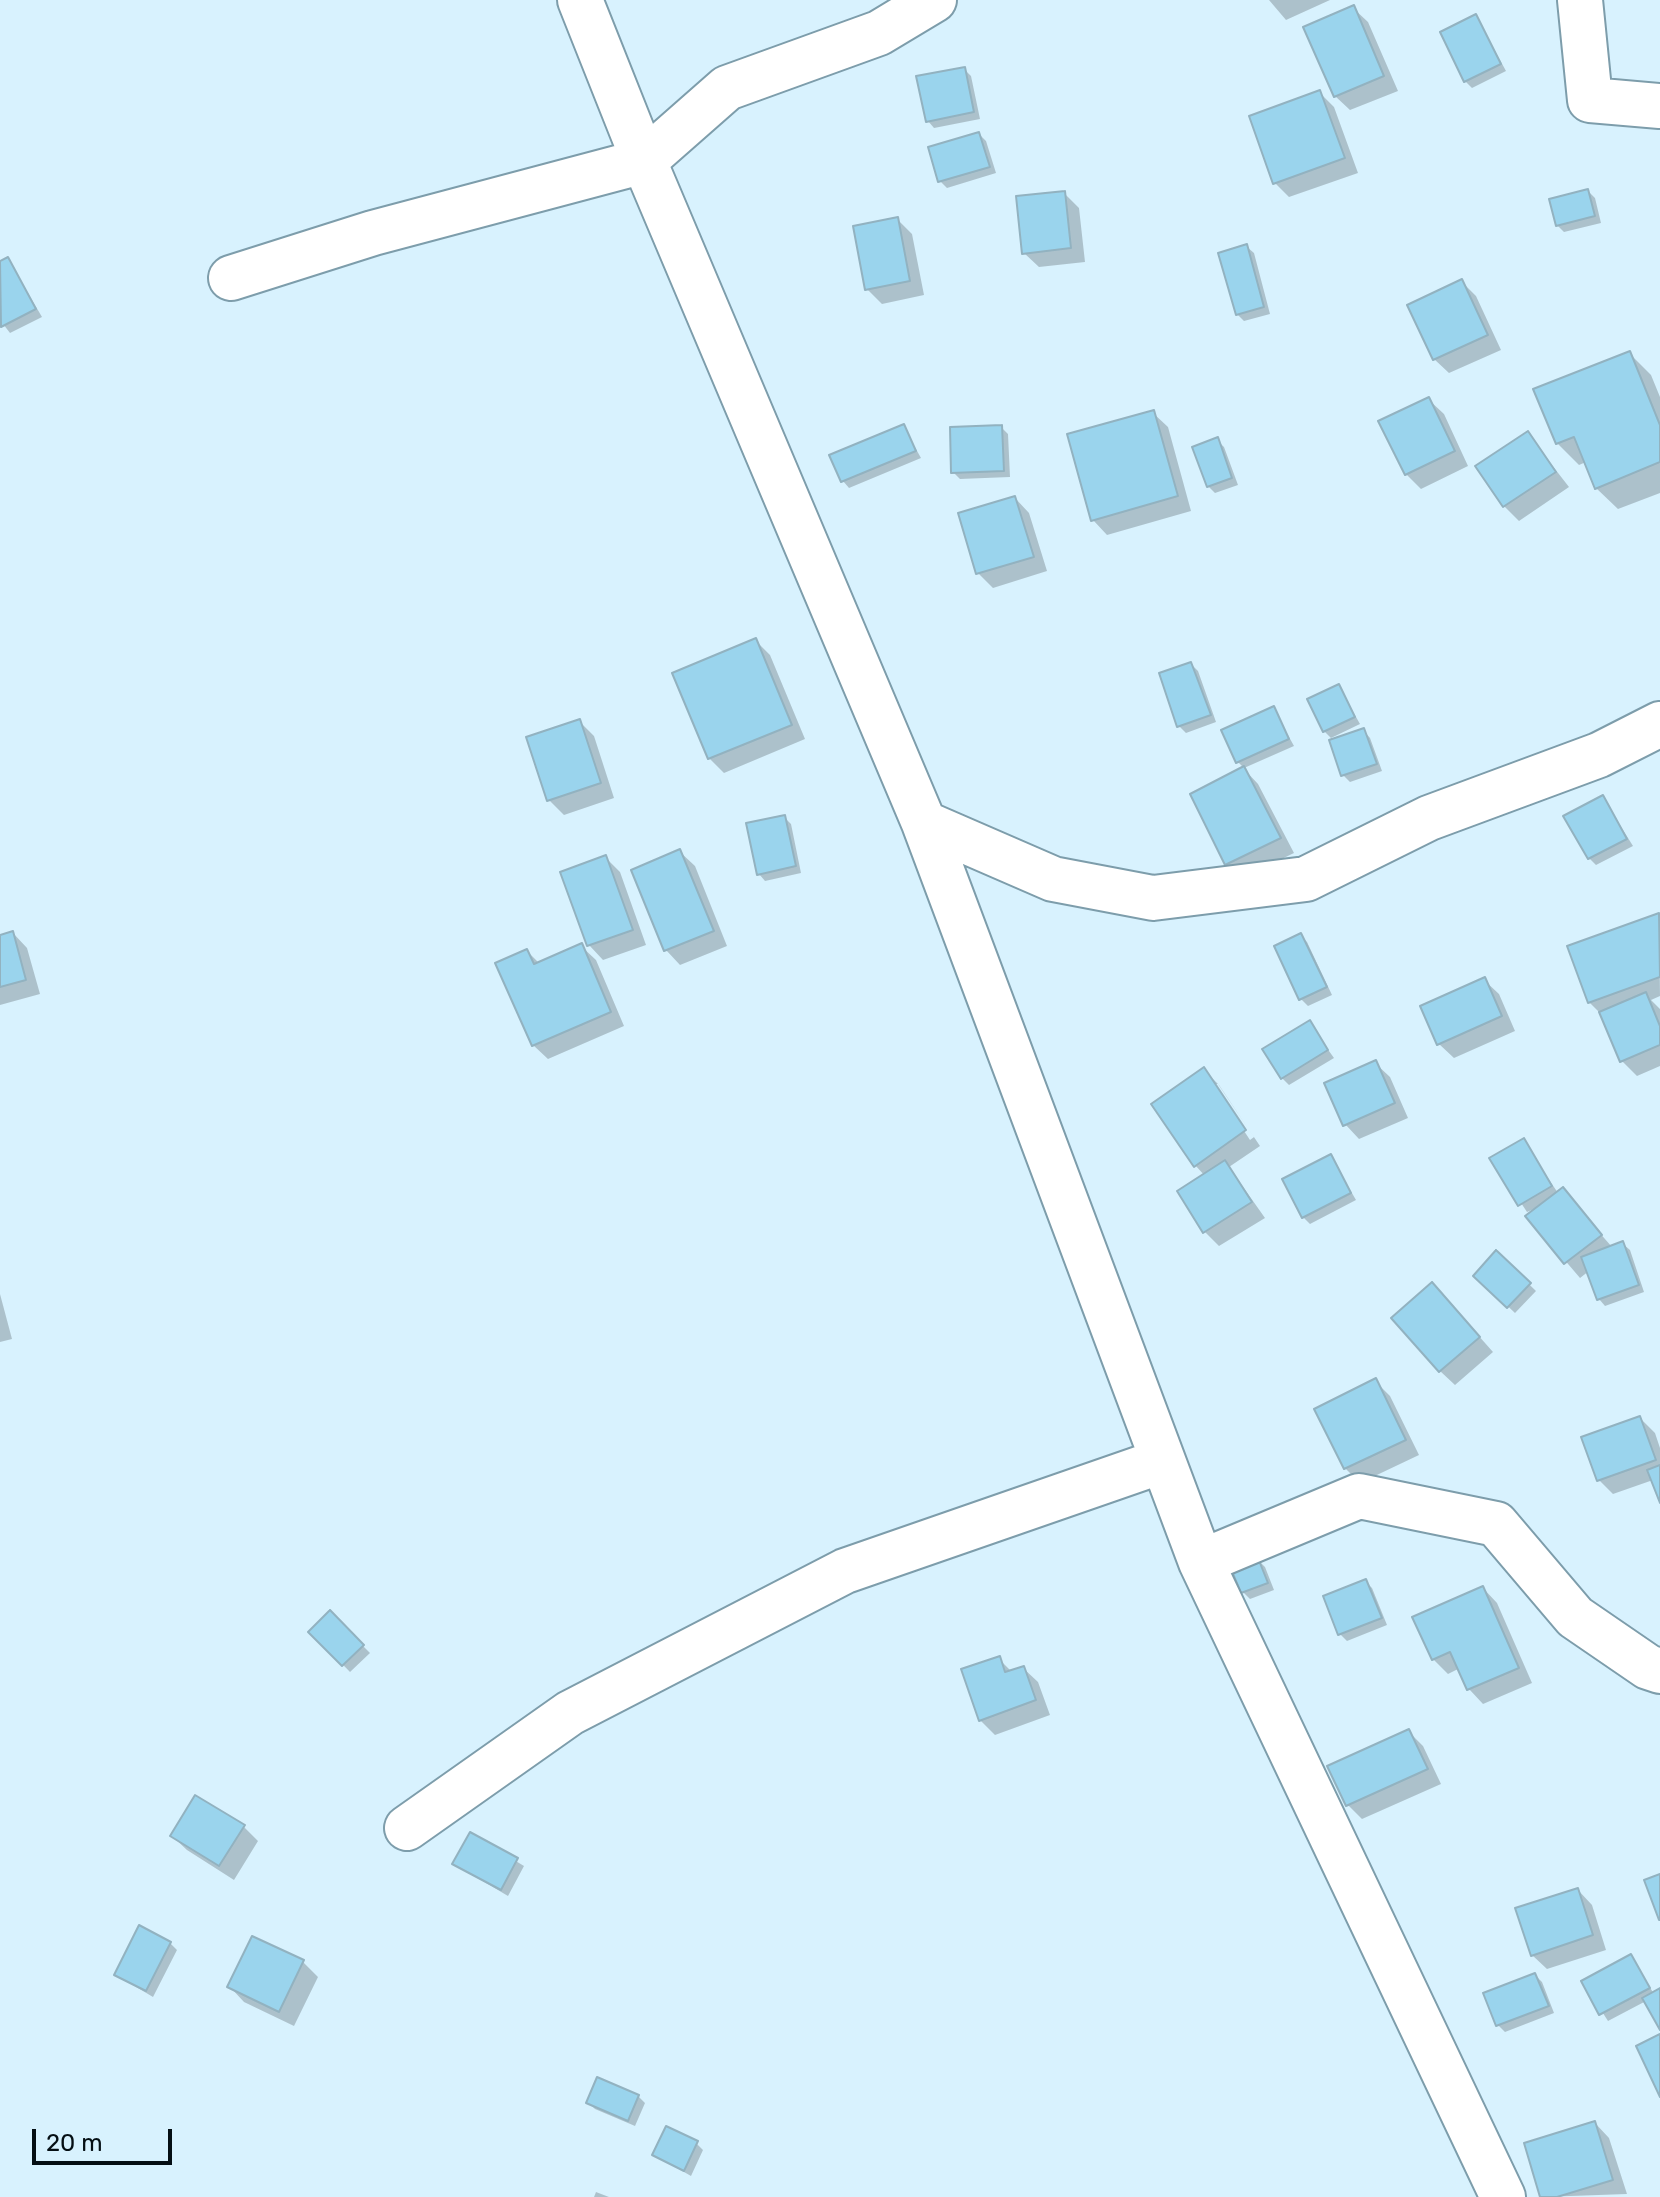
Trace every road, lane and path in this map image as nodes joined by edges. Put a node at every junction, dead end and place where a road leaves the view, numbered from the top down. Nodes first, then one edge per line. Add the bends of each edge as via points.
1 (580, 0) edge
2 (934, 0) edge
3 (1580, 0) edge
4 (1660, 106) edge
5 (644, 161) junction
6 (231, 278) dead end
7 (1660, 724) edge
8 (924, 823) junction
9 (1162, 1461) junction
10 (1201, 1562) junction
11 (1660, 1671) edge
12 (407, 1828) dead end
13 (1503, 2197) edge

1 - 5 street
2 - 5 street via 879,33 727,88
3 - 4 street via 1590,100
5 - 6 street via 373,233
5 - 8 street
7 - 8 street via 1599,755 1429,818 1306,879 1153,898 1053,879
8 - 9 street
9 - 10 street
9 - 12 street via 845,1571 570,1713
10 - 11 street via 1359,1496 1496,1524 1575,1617
10 - 13 street

